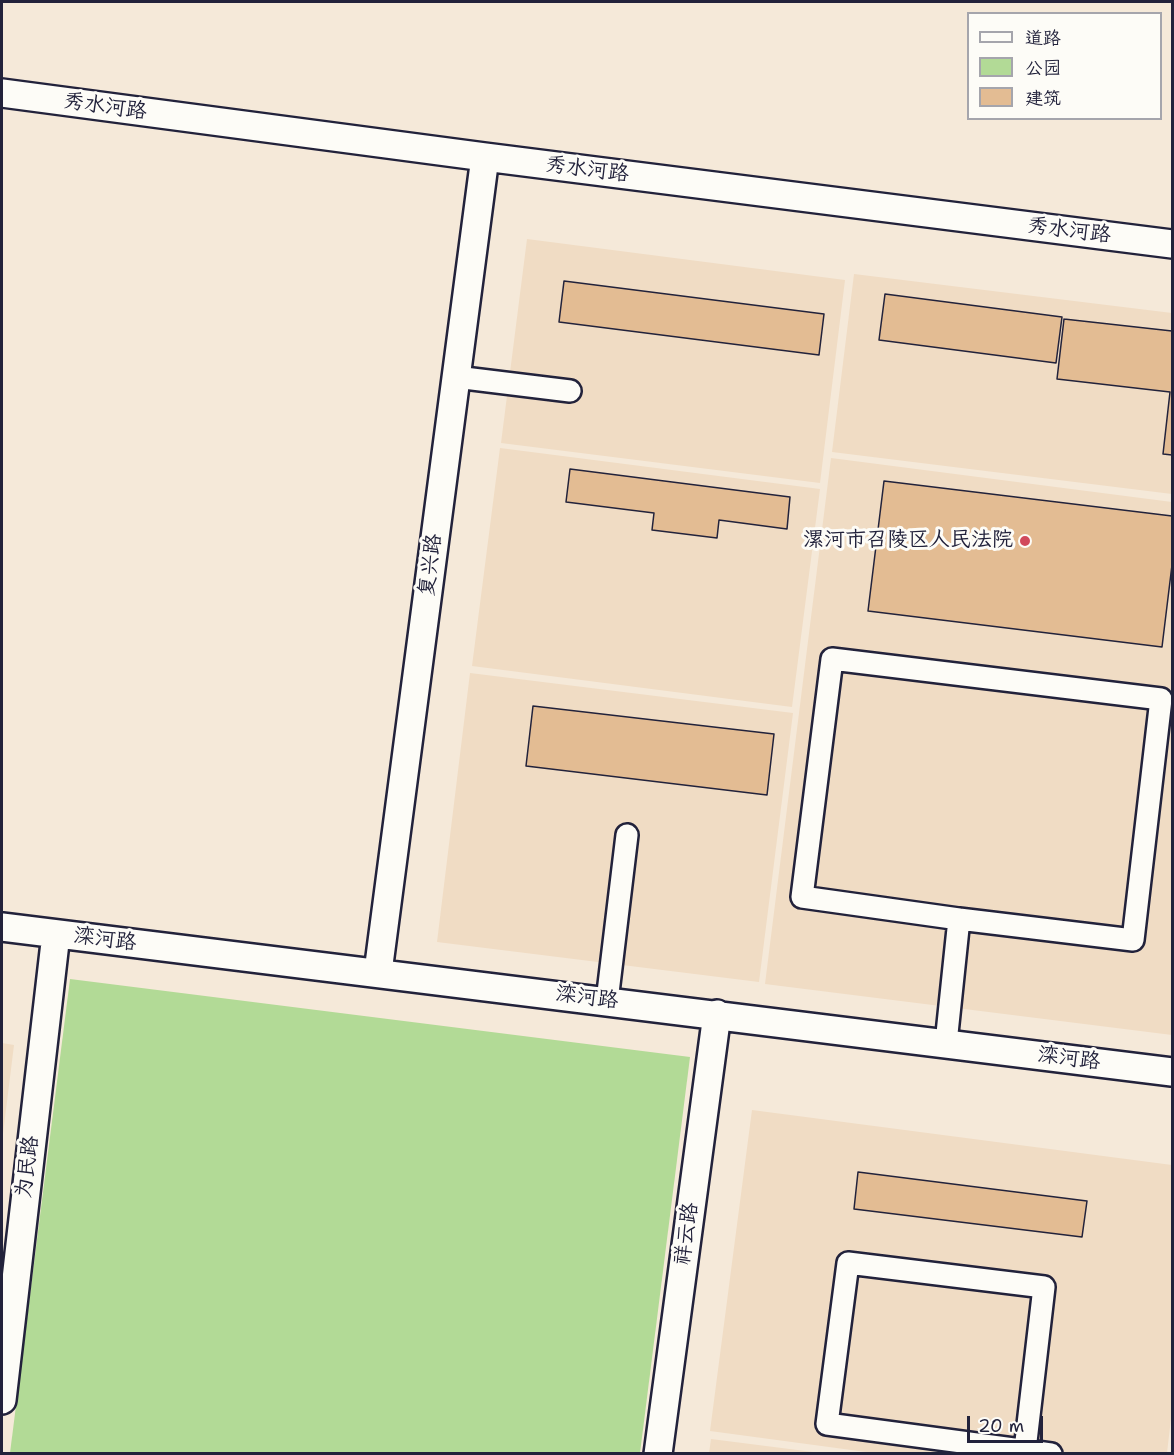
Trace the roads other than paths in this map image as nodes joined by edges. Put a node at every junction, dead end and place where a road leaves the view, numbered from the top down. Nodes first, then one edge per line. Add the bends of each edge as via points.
1 (2, 93) edge
2 (485, 158) junction
3 (1173, 244) edge
4 (456, 377) junction
5 (570, 391) dead end
6 (627, 835) dead end
7 (959, 919) junction
8 (2, 927) edge
9 (56, 934) junction
10 (378, 972) junction
11 (607, 1001) junction
12 (717, 1014) junction
13 (946, 1043) junction
14 (1173, 1072) edge
15 (8, 1283) edge
16 (2, 1400) edge
17 (1025, 1450) junction
18 (658, 1454) edge
19 (1051, 1454) edge

1 - 2 street, 秀水河路
2 - 3 street, 秀水河路
2 - 4 street, 复兴路
4 - 5 street
4 - 10 street, 复兴路
6 - 11 street
7 - 7 street via 1133,940 1161,699 832,658 802,897
7 - 13 street
8 - 9 street, 滦河路
9 - 10 street, 滦河路
9 - 15 street, 为民路
10 - 11 street, 滦河路
11 - 12 street, 滦河路
12 - 13 street, 滦河路
12 - 18 street, 祥云路
13 - 14 street, 滦河路
15 - 16 street, 为民路
17 - 17 street via 827,1424 848,1263 1044,1287
17 - 19 street

